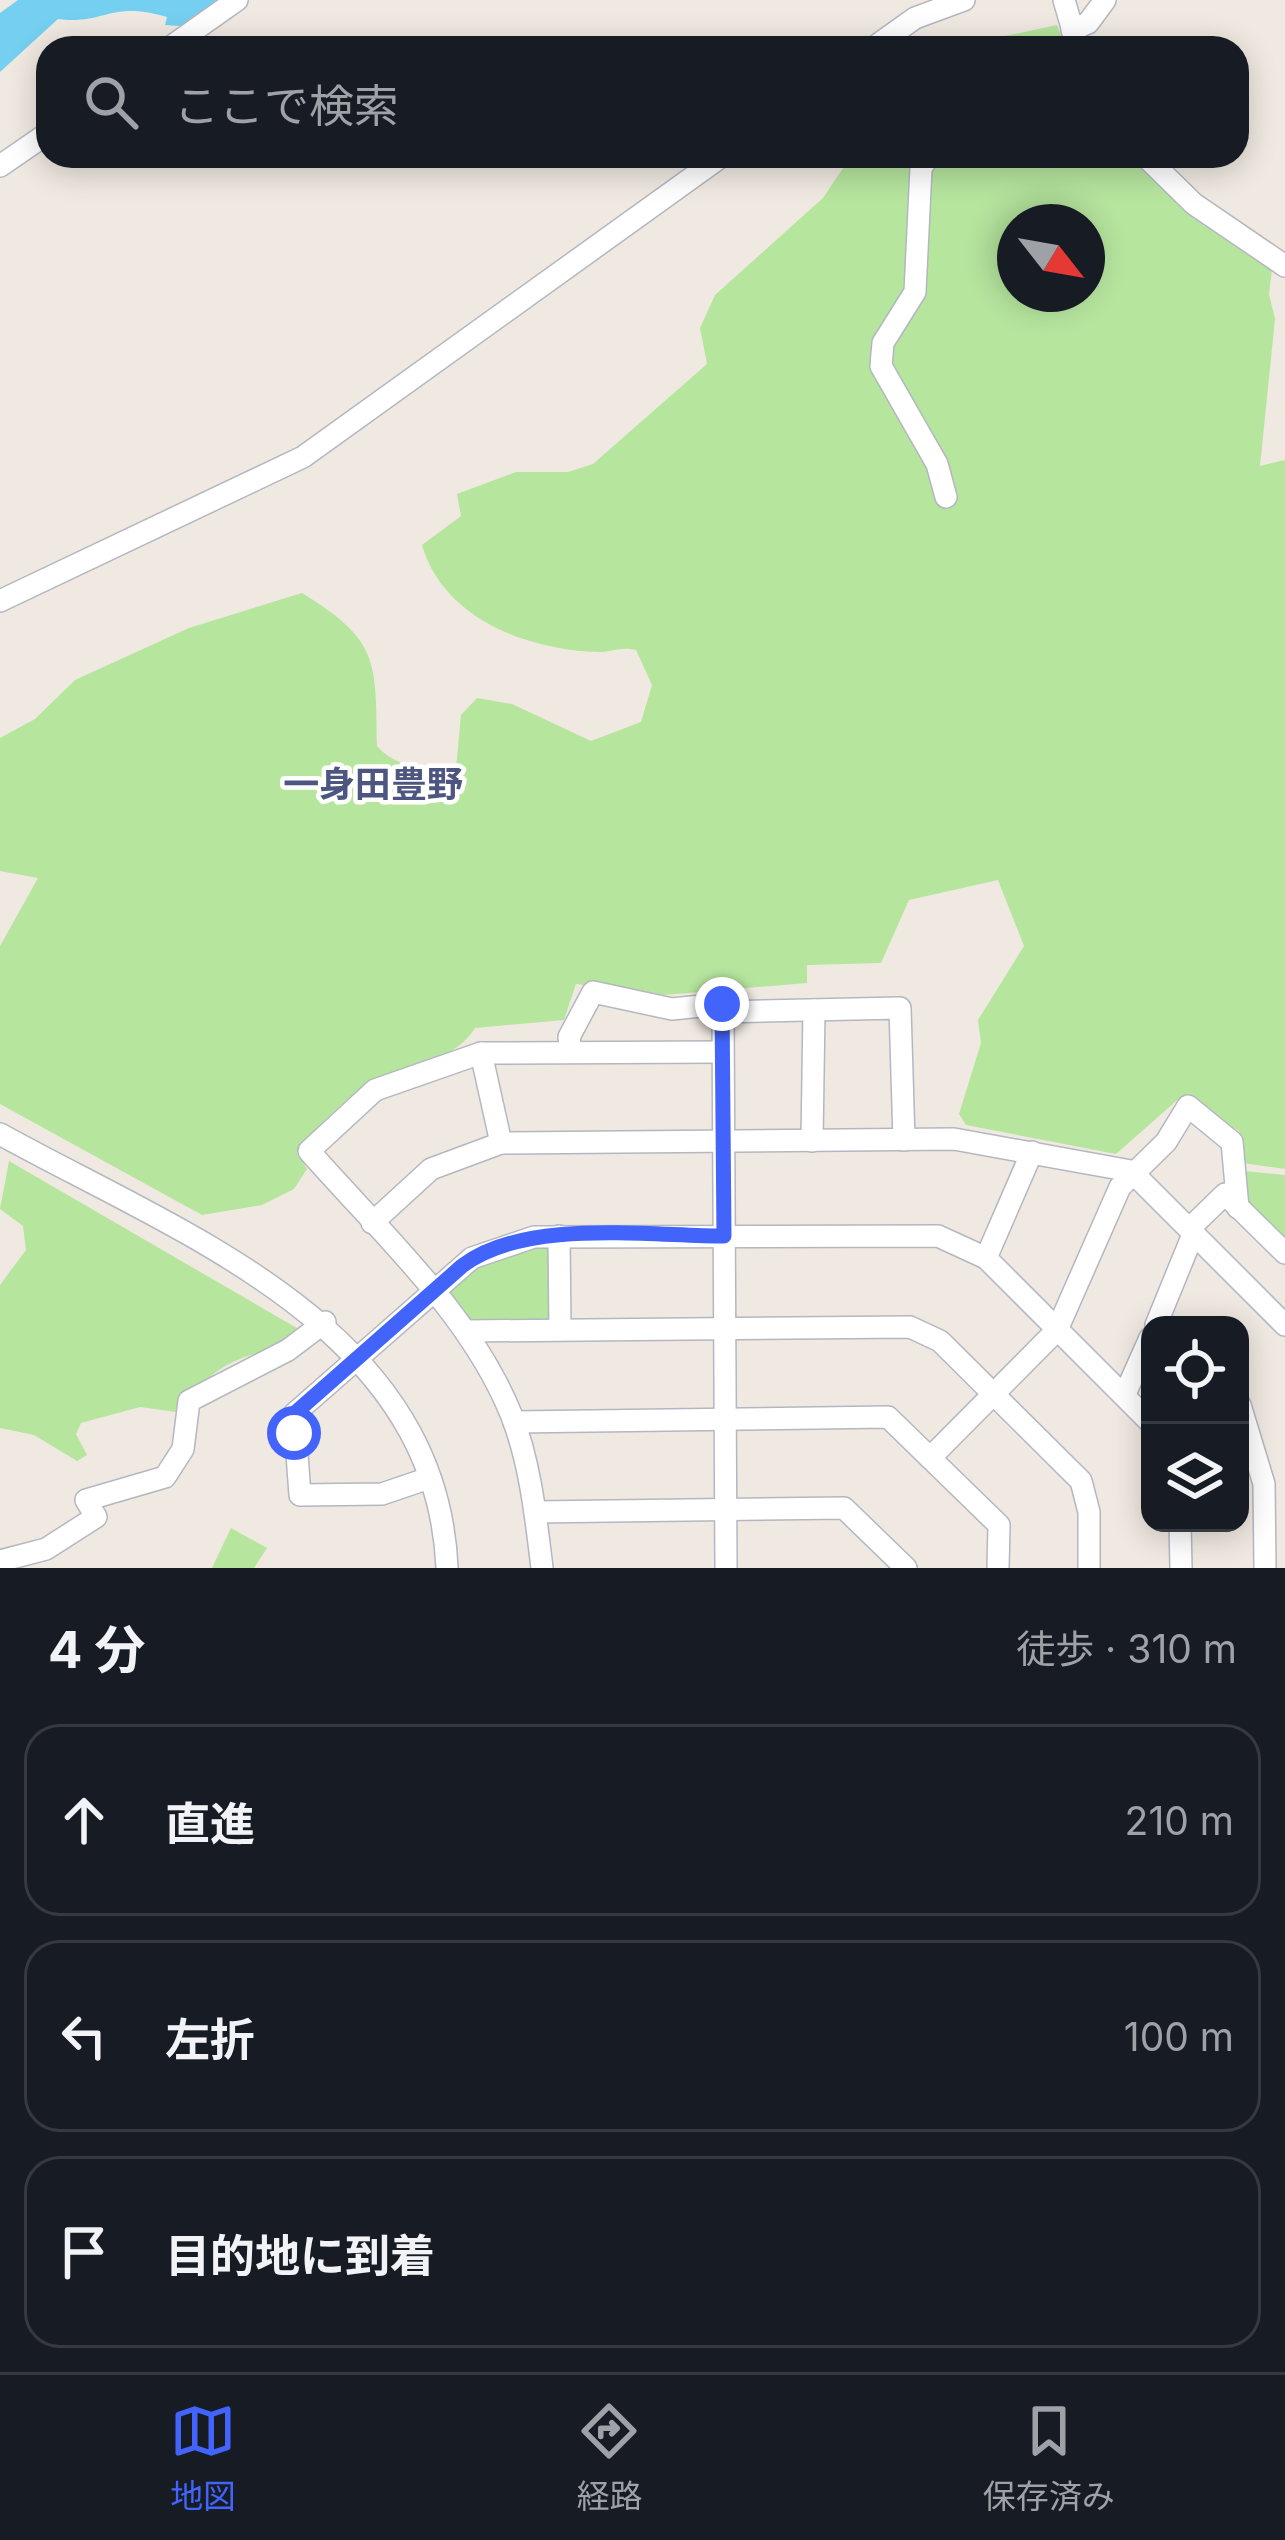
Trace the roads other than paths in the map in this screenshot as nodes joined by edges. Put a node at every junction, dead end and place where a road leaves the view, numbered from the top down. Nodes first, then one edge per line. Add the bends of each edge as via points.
1 (237, 0) edge
2 (964, 0) edge
3 (1064, 0) edge
4 (1105, 0) edge
5 (186, 36) edge
6 (890, 36) edge
7 (1074, 36) edge
8 (1077, 36) edge
9 (36, 141) edge
10 (0, 166) edge
11 (705, 168) edge
12 (921, 168) edge
13 (1156, 168) edge
14 (1285, 266) edge
15 (946, 497) dead end
16 (0, 601) edge
17 (814, 1010) junction
18 (723, 1012) junction
19 (571, 1052) junction
20 (720, 1052) junction
21 (482, 1053) junction
22 (0, 1134) edge
23 (904, 1140) junction
24 (812, 1141) junction
25 (722, 1142) junction
26 (501, 1143) junction
27 (1032, 1152) junction
28 (1131, 1172) junction
29 (1238, 1208) junction
30 (372, 1222) junction
31 (1192, 1230) junction
32 (724, 1236) junction
33 (559, 1237) junction
34 (1285, 1253) edge
35 (986, 1258) junction
36 (432, 1293) junction
37 (1166, 1316) edge
38 (325, 1322) junction
39 (1285, 1325) edge
40 (723, 1328) junction
41 (560, 1329) junction
42 (1057, 1330) junction
43 (467, 1331) junction
44 (359, 1358) junction
45 (1141, 1358) edge
46 (992, 1394) junction
47 (1125, 1394) junction
48 (1141, 1412) edge
49 (724, 1418) junction
50 (514, 1422) junction
51 (1246, 1424) edge
52 (930, 1458) junction
53 (429, 1478) junction
54 (725, 1510) junction
55 (535, 1512) junction
56 (1180, 1532) edge
57 (0, 1561) edge
58 (447, 1568) edge
59 (542, 1568) edge
60 (726, 1568) edge
61 (906, 1568) edge
62 (998, 1568) edge
63 (1089, 1568) edge
64 (1180, 1568) edge
65 (1265, 1568) edge

1 - 5 street
2 - 6 street
3 - 7 street
4 - 8 street
9 - 10 street
11 - 16 street via 303,457
12 - 15 street via 915,292 880,354
13 - 14 street
17 - 18 street
17 - 23 street via 904,1012
17 - 24 street
18 - 19 street via 722,1004 672,1009 593,992 569,1037
18 - 20 street
19 - 20 street
19 - 21 street
20 - 25 street
21 - 26 street
21 - 30 street via 375,1090 309,1151
22 - 38 street
23 - 24 street
23 - 27 street
24 - 25 street
25 - 26 street
25 - 32 street
26 - 30 street via 431,1169
27 - 28 street
27 - 35 street
28 - 29 street via 1166,1142 1188,1106 1232,1142
28 - 31 street
28 - 42 street
29 - 31 street via 1225,1194
29 - 34 street
30 - 36 street
31 - 37 street
31 - 39 street
32 - 33 street
32 - 35 street via 906,1232 938,1235
32 - 40 street
33 - 36 street via 490,1249
33 - 41 street
35 - 42 street
36 - 43 street
36 - 44 street
38 - 44 street
38 - 57 street via 189,1401 183,1449 165,1477 86,1500 96,1516 69,1537
40 - 41 street
40 - 46 street via 910,1327 940,1341
40 - 49 street
41 - 43 street
42 - 46 street
42 - 47 street
43 - 50 street
44 - 53 street via 404,1420
44 - 53 street via 294,1414 300,1495 382,1494
45 - 47 street
46 - 52 street
46 - 63 street via 1081,1481
47 - 48 street
49 - 50 street
49 - 52 street via 888,1417
49 - 54 street
50 - 55 street
51 - 65 street via 1264,1484
52 - 62 street via 999,1525
53 - 58 street
54 - 55 street
54 - 60 street
54 - 61 street via 844,1508
55 - 59 street
56 - 64 street

